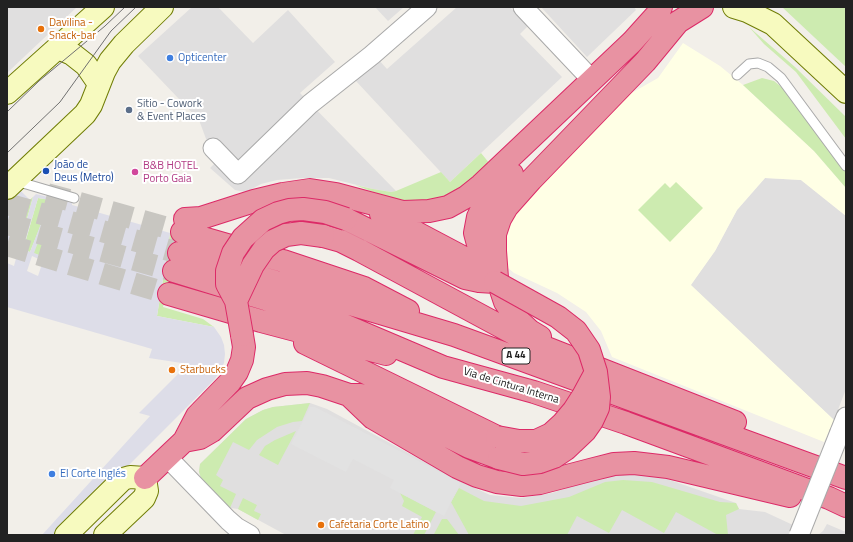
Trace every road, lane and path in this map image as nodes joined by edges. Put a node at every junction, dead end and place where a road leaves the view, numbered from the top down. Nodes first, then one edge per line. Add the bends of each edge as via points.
1 (103, 7) edge
2 (162, 7) edge
3 (427, 7) edge
4 (523, 7) edge
5 (661, 7) edge
6 (702, 7) edge
7 (734, 7) edge
8 (769, 15) edge
9 (678, 22) junction
10 (58, 48) junction
11 (737, 75) dead end
12 (592, 80) junction
13 (99, 84) junction
14 (846, 92) edge
15 (7, 93) edge
16 (213, 148) dead end
17 (846, 166) edge
18 (11, 184) edge
19 (74, 198) dead end
20 (357, 201) junction
21 (495, 282) junction
22 (169, 294) tunnel mouth
23 (236, 301) junction
24 (261, 321) junction
25 (454, 335) junction
26 (587, 366) junction
27 (443, 367) junction
28 (349, 395) junction
29 (843, 424) edge
30 (184, 441) junction
31 (168, 456) junction
32 (846, 469) edge
33 (145, 478) junction
34 (846, 478) edge
35 (838, 502) edge
36 (66, 535) edge
37 (105, 535) edge
38 (120, 535) edge
39 (250, 535) edge
40 (799, 535) edge

1 - 10 main road
2 - 13 main road via 117,52
3 - 16 street via 310,104 238,174
4 - 12 street
5 - 12 highway via 632,42
6 - 9 highway
7 - 8 main road
8 - 14 main road
9 - 21 highway via 504,181 484,205 478,217 475,233
9 - 26 highway via 645,62 507,207 495,234 497,278 505,302 516,318 530,330
10 - 13 main road via 80,59
10 - 15 main road
11 - 17 lane via 749,64 758,63 768,67 781,78
12 - 20 highway via 481,185 448,207 403,212
13 - 18 main road via 85,114
18 - 19 lane
20 - 21 highway via 470,261
20 - 25 highway via 336,194 310,190 254,201 184,226 364,288
21 - 23 highway, bridge via 465,278 346,219 303,208 278,213 262,220 243,238 233,253 227,271 227,284
21 - 26 highway, bridge via 558,317 576,331 589,350
22 - 24 highway
23 - 26 highway, bridge via 253,264 273,241 286,235 301,233 324,236 359,250 526,340
23 - 30 highway, bridge via 244,347 242,360 230,382 197,416
24 - 26 highway, bridge via 497,437 519,441 536,441 551,434 563,423 583,396
24 - 27 highway
25 - 27 highway, Via de Cintura Interna / A 44 via 176,262 330,319
25 - 34 highway, Via de Cintura Interna / A 44
26 - 28 highway, bridge via 599,397 598,408 592,421 577,439 554,457 540,462 523,464 499,458 380,402 361,395
26 - 32 highway via 804,449
27 - 35 highway, Via de Cintura Interna / A 44 via 534,392 626,423
28 - 30 highway via 307,383 285,384 267,389 247,398 212,432 200,438
28 - 35 highway via 373,418 457,467 497,482 522,485 540,483 614,464 634,463 668,467 796,497
29 - 40 street, bridge
30 - 31 highway
31 - 33 highway
31 - 39 street via 228,520
33 - 36 main road via 123,479
33 - 37 main road via 147,491 144,498
33 - 38 main road via 152,497 150,504

